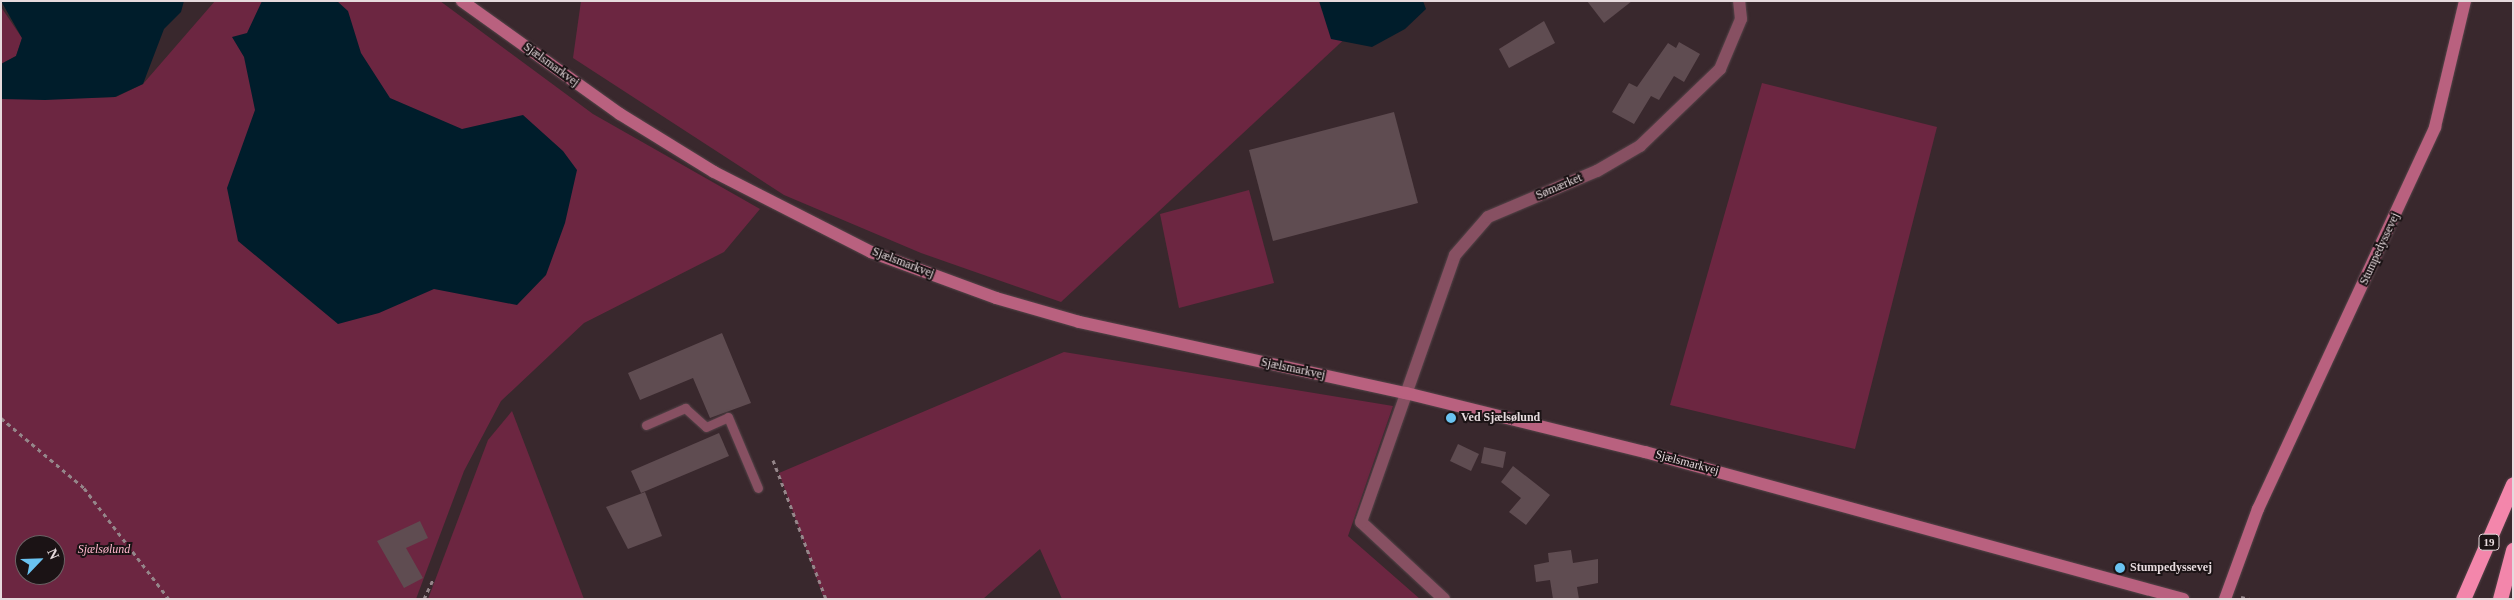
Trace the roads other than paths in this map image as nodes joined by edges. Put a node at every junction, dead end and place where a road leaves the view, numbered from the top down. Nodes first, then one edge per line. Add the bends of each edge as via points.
1 (462, 1) edge
2 (1739, 1) edge
3 (2466, 1) edge
4 (1406, 393) junction
5 (646, 425) dead end
6 (2513, 484) edge
7 (758, 488) dead end
8 (2513, 550) edge
9 (1444, 599) edge
10 (2183, 599) edge
11 (2225, 599) edge
12 (2463, 599) edge
13 (2500, 599) edge

1 - 4 street, Sjælsmarkvej via 620,114 714,172 871,252 996,298 1079,322
2 - 4 street, Sømærket via 1741,19 1720,68 1640,146 1597,171 1476,226 1455,255
3 - 11 street, Stumpedyssevej via 2435,127 2258,509
4 - 9 street via 1361,522
4 - 10 street, Sjælsmarkvej via 1645,452
5 - 7 lane via 685,408 706,428 728,417
6 - 12 highway, 19
8 - 13 highway, 19

